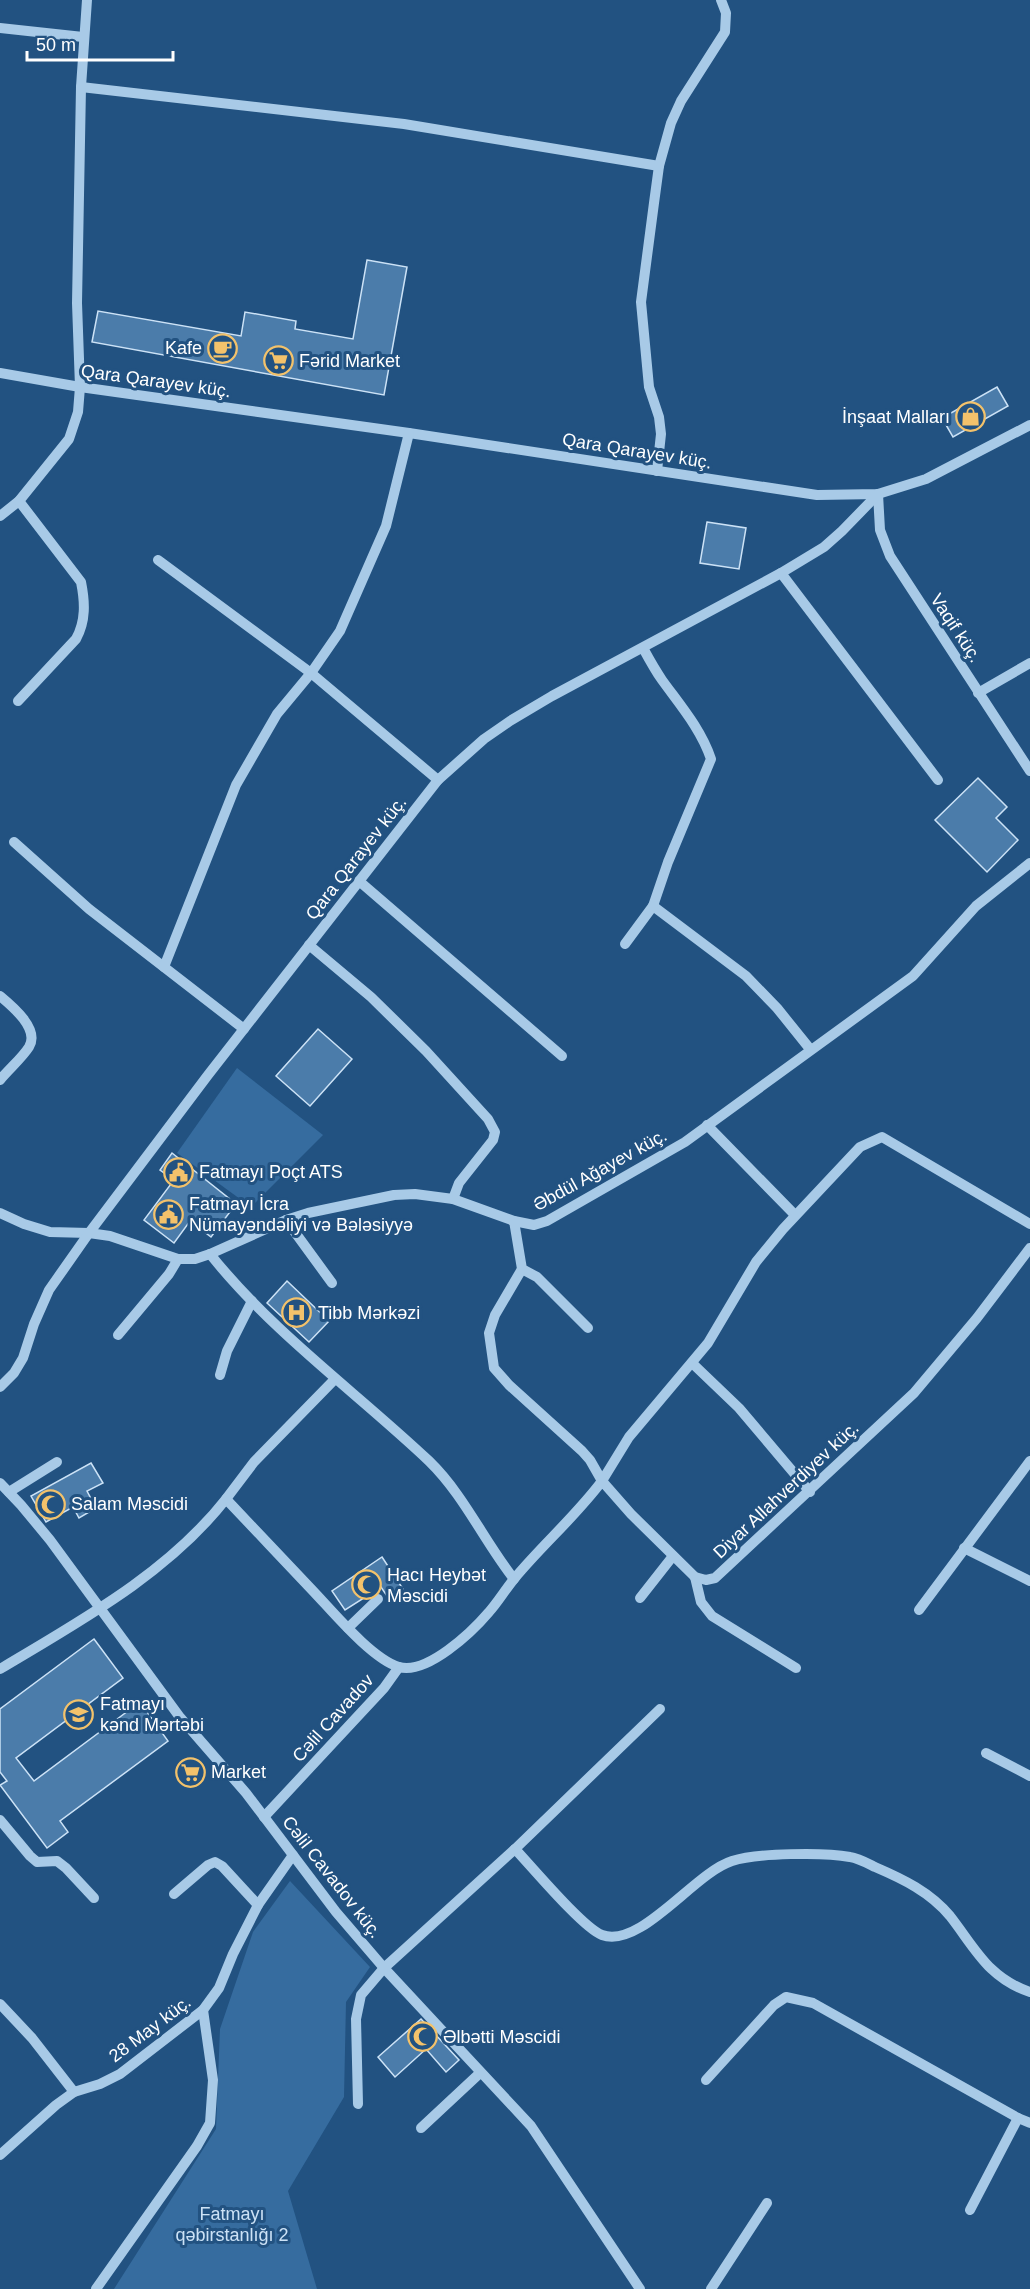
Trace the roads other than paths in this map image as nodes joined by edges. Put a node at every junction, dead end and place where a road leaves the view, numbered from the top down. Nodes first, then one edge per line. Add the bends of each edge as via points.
1 (87, 0) edge
2 (721, 0) edge
3 (0, 28) edge
4 (83, 36) junction
5 (81, 87) junction
6 (659, 166) junction
7 (0, 373) edge
8 (80, 387) junction
9 (1030, 425) edge
10 (409, 433) junction
11 (657, 471) junction
12 (878, 494) junction
13 (19, 501) junction
14 (0, 516) edge
15 (158, 560) dead end
16 (781, 573) junction
17 (643, 648) junction
18 (1030, 663) edge
19 (311, 673) junction
20 (978, 693) junction
21 (18, 700) dead end
22 (1030, 771) edge
23 (438, 780) junction
24 (938, 780) dead end
25 (14, 842) dead end
26 (1030, 863) edge
27 (359, 881) junction
28 (653, 906) junction
29 (626, 944) dead end
30 (309, 945) junction
31 (164, 967) junction
32 (0, 996) edge
33 (244, 1029) junction
34 (810, 1049) junction
35 (562, 1056) dead end
36 (0, 1080) edge
37 (708, 1125) junction
38 (453, 1199) junction
39 (0, 1213) edge
40 (795, 1215) junction
41 (286, 1220) junction
42 (514, 1221) junction
43 (1030, 1224) edge
44 (89, 1233) junction
45 (1030, 1248) edge
46 (210, 1254) junction
47 (178, 1259) junction
48 (522, 1269) junction
49 (332, 1283) dead end
50 (252, 1301) junction
51 (588, 1328) dead end
52 (117, 1335) dead end
53 (692, 1362) junction
54 (220, 1375) dead end
55 (335, 1379) junction
56 (0, 1388) edge
57 (1030, 1461) edge
58 (57, 1462) dead end
59 (602, 1481) junction
60 (0, 1483) edge
61 (9, 1492) junction
62 (810, 1492) junction
63 (226, 1499) junction
64 (964, 1548) junction
65 (673, 1556) junction
66 (695, 1577) junction
67 (514, 1579) junction
68 (1030, 1581) edge
69 (640, 1598) dead end
70 (378, 1599) dead end
71 (101, 1608) junction
72 (919, 1610) dead end
73 (348, 1628) junction
74 (399, 1667) junction
75 (796, 1668) dead end
76 (0, 1669) edge
77 (660, 1709) dead end
78 (986, 1754) dead end
79 (1030, 1776) edge
80 (264, 1817) junction
81 (0, 1820) edge
82 (515, 1850) junction
83 (293, 1855) junction
84 (174, 1894) dead end
85 (94, 1898) dead end
86 (258, 1905) junction
87 (384, 1968) junction
88 (1030, 1992) edge
89 (0, 2004) edge
90 (203, 2010) junction
91 (480, 2073) junction
92 (706, 2080) dead end
93 (74, 2092) junction
94 (358, 2104) dead end
95 (1018, 2118) junction
96 (1030, 2123) edge
97 (421, 2128) dead end
98 (0, 2155) edge
99 (767, 2203) dead end
100 (970, 2210) dead end
101 (96, 2289) edge
102 (640, 2289) edge
103 (711, 2289) edge

1 - 4 street
2 - 6 street via 726,13 725,32 681,101
3 - 4 street
4 - 5 street
5 - 6 street via 404,124
5 - 8 street via 77,303
6 - 11 street via 641,302 649,387 661,434
7 - 8 street, Qara Qarayev küç.
8 - 10 street, Qara Qarayev küç.
8 - 13 street via 78,412 69,439
9 - 12 street, Qara Qarayev küç. via 926,479
10 - 11 street, Qara Qarayev küç.
10 - 19 street via 386,526 340,631
11 - 12 street, Qara Qarayev küç. via 817,495
12 - 16 street, Qara Qarayev küç. via 824,547
12 - 20 street, Vaqif küç. via 879,530 890,556
13 - 14 street
13 - 21 street via 81,582 85,599 82,628 76,639
15 - 19 street
16 - 17 street, Qara Qarayev küç.
16 - 24 street
17 - 23 street, Qara Qarayev küç. via 510,721
17 - 28 street via 684,708 711,759
18 - 20 street
19 - 23 street
19 - 31 street via 277,714 236,785
20 - 22 street, Vaqif küç.
23 - 27 street, Qara Qarayev küç.
25 - 31 street via 89,909
26 - 34 street, Əbdül Ağayev küç. via 976,906 913,976
27 - 30 street, Qara Qarayev küç.
27 - 35 street
28 - 29 street
28 - 34 street via 746,976
30 - 33 street, Qara Qarayev küç.
30 - 38 street via 371,997 488,1119 495,1132 493,1140 459,1183
31 - 33 street
32 - 36 street via 31,1031 31,1045
33 - 44 street, Qara Qarayev küç.
34 - 37 street, Əbdül Ağayev küç.
37 - 40 street
37 - 42 street, Əbdül Ağayev küç. via 547,1221 534,1225
38 - 41 street, Əbdül Ağayev küç. via 394,1195
38 - 42 street, Əbdül Ağayev küç.
39 - 44 street, Əbdül Ağayev küç. via 50,1232
40 - 43 street via 860,1148 882,1137
40 - 53 street via 756,1262 708,1343
41 - 46 street, Əbdül Ağayev küç.
41 - 49 street
42 - 48 street
44 - 47 street, Əbdül Ağayev küç. via 110,1236
44 - 56 street, Qara Qarayev küç. via 49,1290 23,1358
45 - 62 street, Diyar Allahverdiyev küç. via 914,1393
46 - 47 street, Əbdül Ağayev küç.
46 - 50 street
47 - 52 street
48 - 51 street via 537,1277
48 - 59 street via 489,1333 494,1368 582,1451
50 - 54 street via 227,1351
50 - 55 street
53 - 59 street via 629,1437
53 - 62 street via 739,1408
55 - 63 street via 254,1462
55 - 67 street via 430,1462 456,1492
57 - 64 street
58 - 61 street
59 - 65 street
59 - 67 street via 581,1509
60 - 61 street, Cəlil Cavadov küç.
61 - 71 street, Cəlil Cavadov küç.
62 - 66 street, Diyar Allahverdiyev küç. via 715,1578
63 - 71 street via 172,1556
63 - 73 street
64 - 68 street
64 - 72 street
65 - 66 street
65 - 69 street
66 - 75 street via 701,1602 712,1616
67 - 74 street via 472,1631 417,1666
70 - 73 street
71 - 76 street
71 - 80 street, Cəlil Cavadov küç. via 179,1716
73 - 74 street via 376,1654
74 - 80 street, Cəlil Cavadov
77 - 82 street
78 - 79 street
80 - 83 street, Cəlil Cavadov küç.
81 - 85 street via 37,1862 57,1861
82 - 87 street
82 - 88 street via 587,1925 603,1935 624,1936 731,1861 824,1854 852,1857 904,1879 931,1897 980,1959 1019,1989
83 - 86 street, 28 May küç.
83 - 87 street, Cəlil Cavadov küç.
84 - 86 street via 215,1862
86 - 90 street, 28 May küç. via 219,1988
87 - 91 street, Cəlil Cavadov küç.
87 - 94 street via 361,1995 356,2019
89 - 93 street
90 - 93 street, 28 May küç. via 120,2074
90 - 101 street via 213,2080 210,2122 198,2146
91 - 97 street
91 - 102 street, Cəlil Cavadov küç. via 531,2126
92 - 95 street via 774,2005 786,1997 813,2003
93 - 98 street, 28 May küç.
95 - 96 street
95 - 100 street
99 - 103 street

